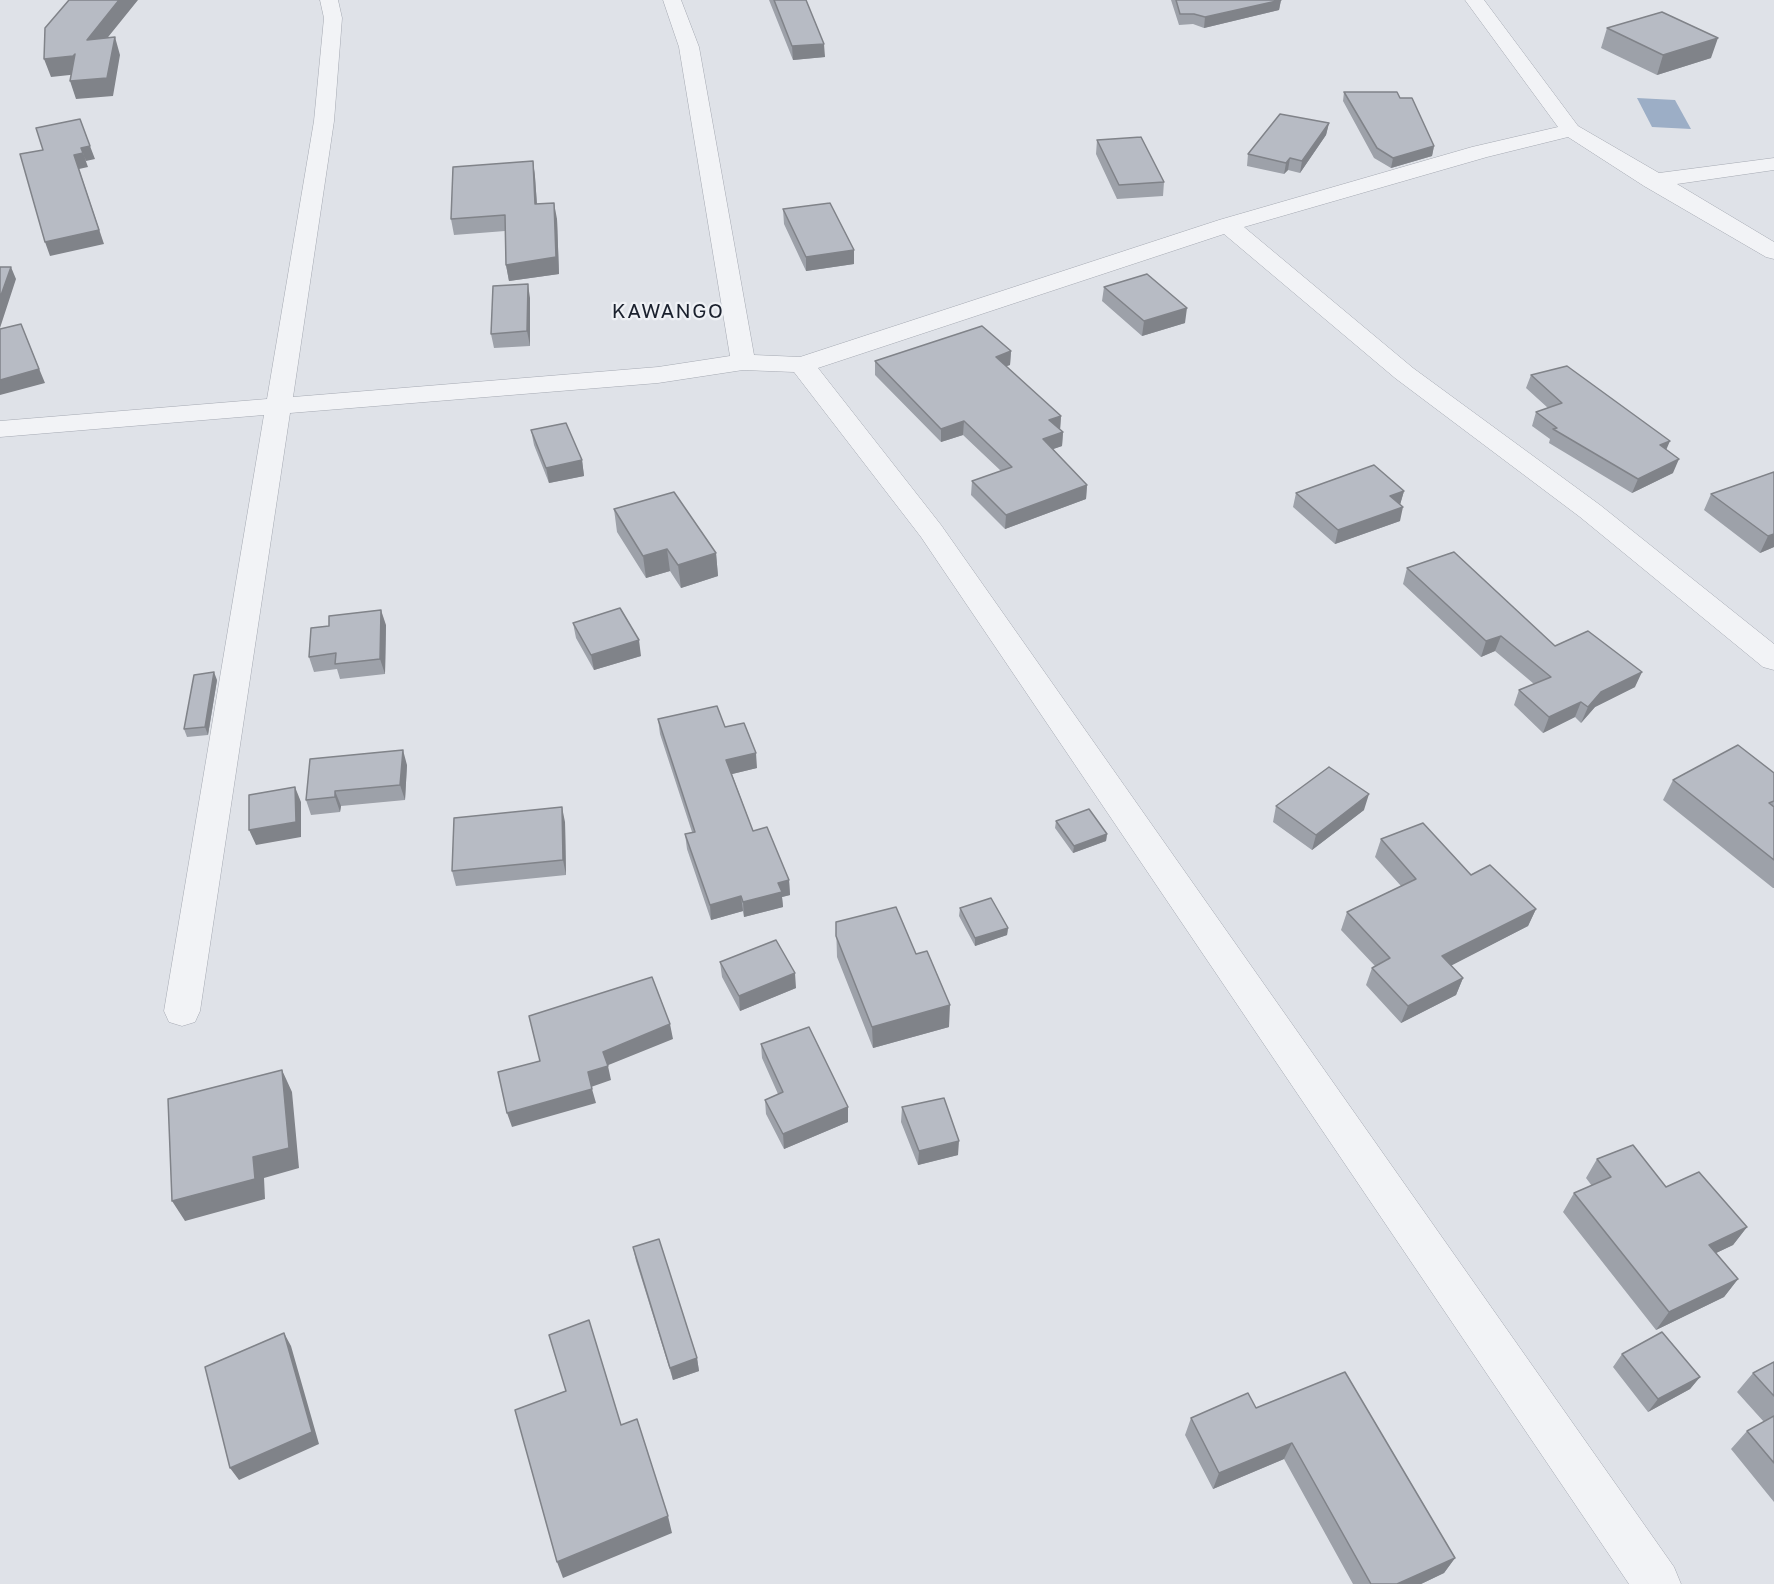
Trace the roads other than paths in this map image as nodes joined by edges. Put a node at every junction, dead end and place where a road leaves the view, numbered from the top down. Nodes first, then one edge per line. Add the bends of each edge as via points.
1 (328, 0) edge
2 (672, 0) edge
3 (1474, 0) edge
4 (1571, 130) junction
5 (1774, 164) edge
6 (1653, 181) junction
7 (1227, 225) junction
8 (1774, 252) edge
9 (743, 362) junction
10 (802, 365) junction
11 (278, 407) junction
12 (0, 429) edge
13 (1774, 660) edge
14 (182, 1011) dead end
15 (1657, 1584) edge

1 - 11 street via 333,18 324,121
2 - 9 street via 689,47
3 - 4 street
4 - 6 street
4 - 7 street via 1480,152
5 - 6 street
6 - 8 street
7 - 10 street
7 - 13 street via 1404,373 1590,511
9 - 10 street
9 - 11 street via 658,375
10 - 15 street via 931,531
11 - 12 street
11 - 14 street

